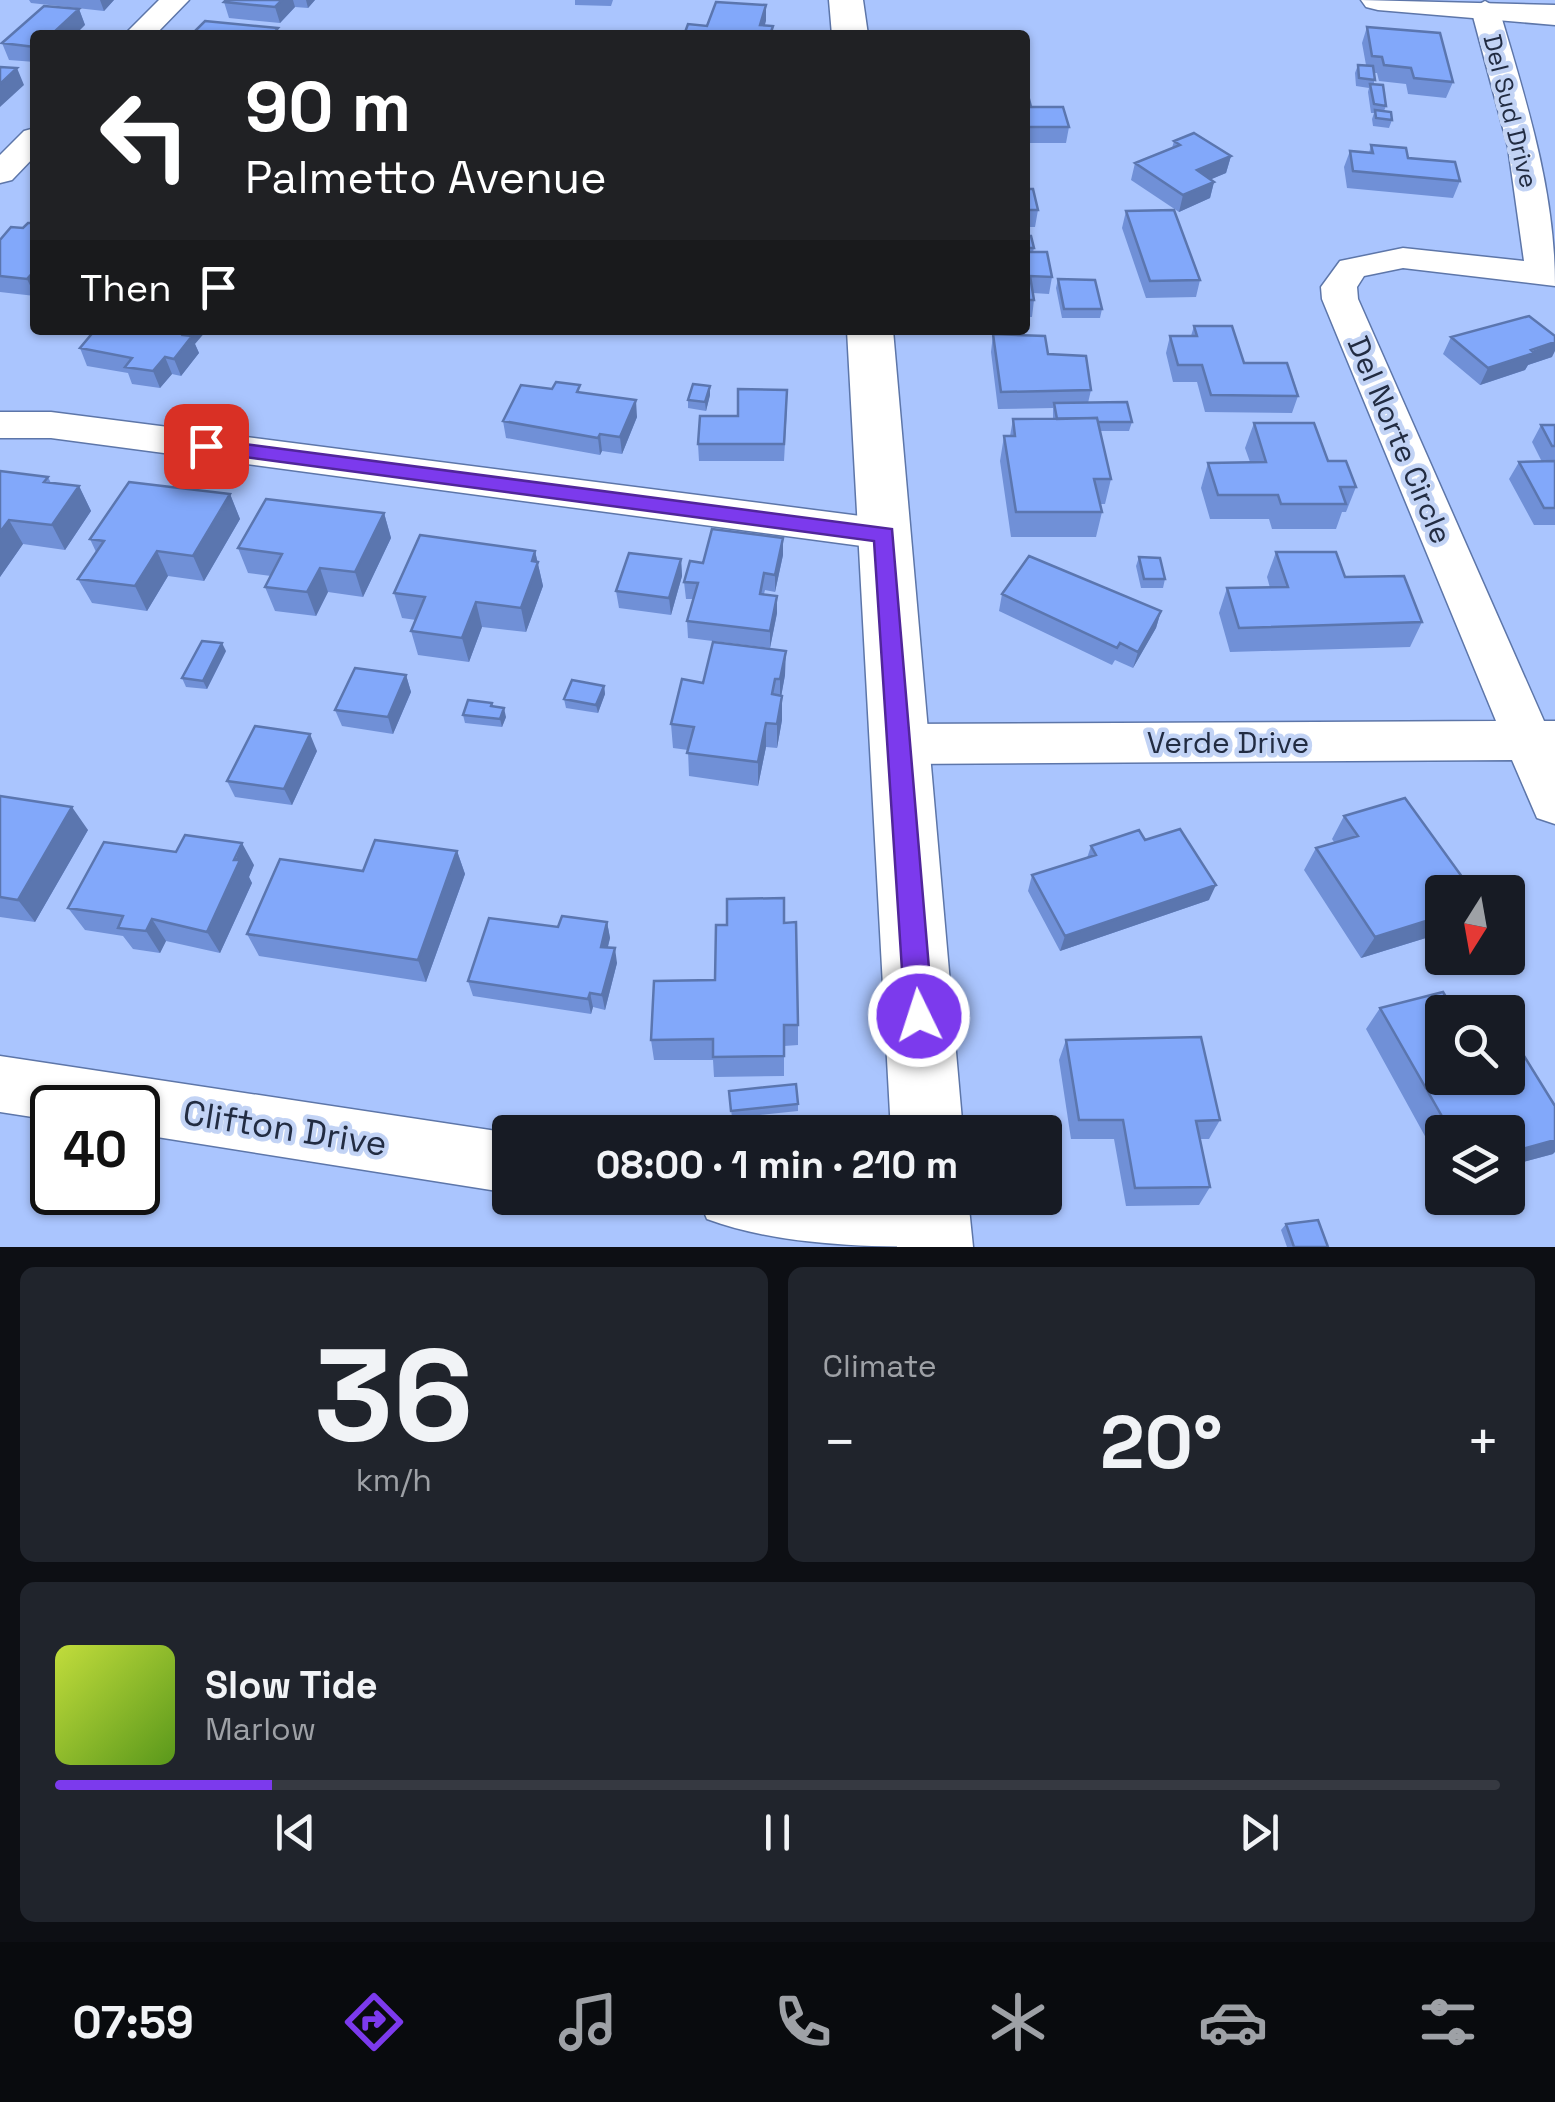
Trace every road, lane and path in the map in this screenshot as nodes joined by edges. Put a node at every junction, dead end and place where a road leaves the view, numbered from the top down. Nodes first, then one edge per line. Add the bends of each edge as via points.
1 (175, 0) edge
2 (846, 0) edge
3 (1378, 0) edge
4 (1486, 9) junction
5 (1555, 14) edge
6 (143, 30) edge
7 (849, 30) edge
8 (30, 143) edge
9 (0, 173) edge
10 (1549, 274) edge
11 (870, 335) edge
12 (0, 425) edge
13 (884, 534) junction
14 (1542, 740) edge
15 (900, 744) junction
16 (1555, 803) edge
17 (0, 1084) edge
18 (926, 1115) edge
19 (492, 1160) edge
20 (857, 1215) edge
21 (933, 1225) edge

1 - 6 street
2 - 7 street
3 - 4 street
4 - 5 street
4 - 10 street, Del Sud Drive via 1524,147
8 - 9 street
10 - 14 street, Del Norte Circle via 1403,258 1352,268 1339,287
11 - 13 street
12 - 13 street via 51,425
13 - 15 street
14 - 15 street, Verde Drive
14 - 16 street, Del Norte Circle
15 - 18 street
17 - 19 street, Clifton Drive
20 - 21 street

